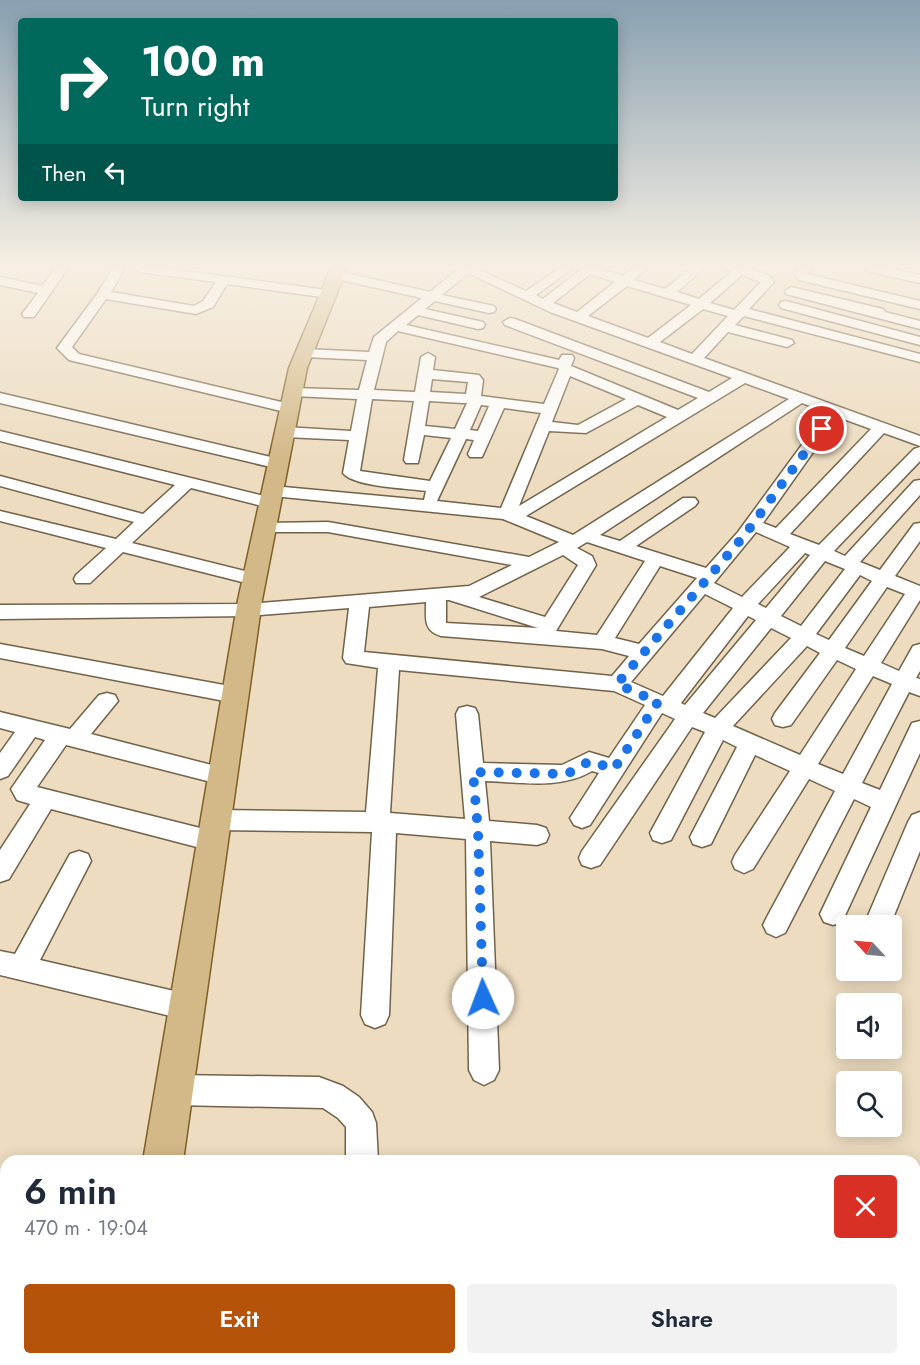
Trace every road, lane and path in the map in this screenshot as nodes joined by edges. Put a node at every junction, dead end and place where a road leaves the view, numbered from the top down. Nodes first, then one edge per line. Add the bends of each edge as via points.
1 (77, 332) edge
2 (314, 332) edge
3 (398, 332) joint
4 (528, 332) edge
5 (545, 332) edge
6 (579, 332) edge
7 (618, 332) edge
8 (665, 332) edge
9 (721, 332) edge
10 (744, 332) edge
11 (815, 332) edge
12 (885, 332) edge
13 (920, 341) edge
14 (650, 343) junction
15 (787, 343) dead end
16 (574, 345) junction
17 (305, 353) junction
18 (374, 356) junction
19 (428, 357) dead end
20 (920, 358) edge
21 (695, 359) junction
22 (564, 371) junction
23 (425, 374) junction
24 (744, 377) junction
25 (610, 387) junction
26 (365, 395) junction
27 (421, 397) junction
28 (710, 397) junction
29 (0, 398) edge
30 (800, 398) junction
31 (638, 399) junction
32 (475, 400) junction
33 (498, 403) junction
34 (549, 409) junction
35 (835, 410) junction
36 (289, 411) junction
37 (678, 416) junction
38 (542, 425) junction
39 (590, 425) junction
40 (881, 427) junction
41 (417, 430) junction
42 (461, 434) junction
43 (0, 436) edge
44 (358, 436) junction
45 (484, 436) junction
46 (920, 441) edge
47 (920, 452) edge
48 (476, 454) dead end
49 (412, 460) dead end
50 (279, 464) junction
51 (0, 481) edge
52 (188, 482) junction
53 (920, 485) edge
54 (436, 487) junction
55 (689, 502) dead end
56 (269, 507) junction
57 (427, 507) junction
58 (510, 515) junction
59 (0, 516) edge
60 (146, 520) junction
61 (753, 525) junction
62 (920, 528) edge
63 (779, 535) junction
64 (574, 542) junction
65 (119, 545) junction
66 (802, 545) junction
67 (623, 547) junction
68 (822, 553) junction
69 (656, 558) junction
70 (531, 563) junction
71 (852, 565) junction
72 (883, 578) junction
73 (83, 579) dead end
74 (254, 579) junction
75 (706, 581) junction
76 (918, 592) edge
77 (444, 595) junction
78 (360, 601) junction
79 (745, 606) junction
80 (248, 610) junction
81 (0, 612) edge
82 (770, 619) junction
83 (546, 631) junction
84 (804, 636) junction
85 (602, 642) junction
86 (0, 651) edge
87 (834, 651) junction
88 (920, 651) edge
89 (645, 653) junction
90 (388, 662) junction
91 (869, 666) junction
92 (617, 684) junction
93 (912, 685) edge
94 (235, 695) junction
95 (107, 701) dead end
96 (662, 704) junction
97 (467, 714) dead end
98 (688, 716) junction
99 (783, 719) dead end
100 (0, 720) edge
101 (30, 728) junction
102 (718, 729) junction
103 (920, 729) edge
104 (67, 738) junction
105 (749, 744) junction
106 (804, 768) junction
107 (614, 769) junction
108 (0, 770) edge
109 (473, 772) junction
110 (223, 777) junction
111 (849, 787) junction
112 (45, 799) junction
113 (885, 803) junction
114 (582, 818) dead end
115 (920, 822) edge
116 (380, 823) junction
117 (214, 830) junction
118 (478, 831) junction
119 (662, 832) dead end
120 (537, 835) dead end
121 (702, 837) dead end
122 (591, 858) dead end
123 (79, 861) dead end
124 (744, 862) dead end
125 (0, 871) edge
126 (833, 914) dead end
127 (881, 915) edge
128 (776, 925) dead end
129 (11, 966) edge
130 (187, 1007) junction
131 (375, 1015) dead end
132 (484, 1070) dead end
133 (174, 1090) junction
134 (164, 1155) edge
135 (362, 1155) edge

1 - 36 street via 64,348 68,354
2 - 17 main road
3 - 18 street via 379,340
3 - 22 street
4 - 22 street
5 - 16 street
6 - 16 street
7 - 14 street
8 - 14 street
9 - 21 street
10 - 15 street
11 - 20 street
12 - 13 street
14 - 21 street
16 - 22 street
16 - 28 street
17 - 18 street
17 - 36 main road
18 - 26 street
19 - 23 street
21 - 24 street
22 - 25 street
22 - 34 street
23 - 27 street
23 - 32 street via 474,378
24 - 28 street
24 - 30 street
25 - 31 street
25 - 39 street
26 - 27 street
26 - 36 street
26 - 44 street
27 - 32 street
27 - 41 street
28 - 37 street
29 - 50 street
30 - 35 street
30 - 64 street
31 - 37 street
31 - 39 street
32 - 33 street
32 - 42 street
33 - 34 street
33 - 45 street
34 - 38 street
35 - 40 street
35 - 61 street
36 - 44 street
36 - 50 main road
37 - 58 street
38 - 39 street via 576,430
38 - 58 street via 508,510
40 - 46 street
40 - 63 street
41 - 42 street
41 - 49 street
42 - 45 street
42 - 54 street
43 - 52 street
44 - 54 street via 352,475
45 - 48 street
47 - 68 street
50 - 56 main road
51 - 60 street
52 - 56 street
52 - 60 street
53 - 71 street
54 - 57 street
55 - 67 street
56 - 57 street via 343,495
56 - 70 street via 328,527
56 - 74 main road
57 - 58 street
58 - 64 street
59 - 65 street
60 - 65 street
61 - 63 street
61 - 75 street
62 - 72 street
63 - 66 street
64 - 67 street
64 - 70 street
64 - 83 street via 587,565
65 - 73 street
65 - 74 street
66 - 68 street
66 - 79 street
67 - 69 street
68 - 71 street
68 - 82 street
69 - 75 street
69 - 85 street
70 - 77 street via 481,589
71 - 72 street
71 - 84 street
72 - 76 street
72 - 87 street
74 - 80 main road
75 - 79 street
75 - 89 street
76 - 91 street
77 - 78 street
77 - 83 street
77 - 83 street via 438,628
78 - 80 street
78 - 90 street via 353,658
79 - 82 street
79 - 96 street
80 - 81 street
80 - 94 main road
82 - 84 street
82 - 98 street
83 - 85 street
84 - 87 street
84 - 102 street
85 - 89 street
86 - 94 street
87 - 91 street
87 - 99 street
88 - 93 street
89 - 92 street
90 - 92 street
90 - 116 street
91 - 93 street
91 - 106 street
92 - 96 street
93 - 111 street
94 - 110 main road
95 - 104 street
96 - 98 street
96 - 107 street
97 - 109 street
98 - 102 street
98 - 122 street
100 - 101 street
101 - 104 street
101 - 108 street
102 - 105 street
102 - 119 street
103 - 113 street
104 - 110 street
104 - 112 street via 23,789
105 - 106 street
105 - 121 street
106 - 111 street
106 - 124 street
107 - 109 street via 590,761 567,774
107 - 114 street
109 - 118 street
110 - 117 main road
111 - 113 street
111 - 128 street
112 - 117 street
112 - 125 street
113 - 126 street
115 - 127 street
116 - 117 street
116 - 118 street
116 - 131 street
117 - 130 main road
118 - 120 street
118 - 132 street
123 - 129 street
129 - 130 street
130 - 133 main road
133 - 134 main road
133 - 135 street via 319,1092 332,1096 342,1101 361,1123

